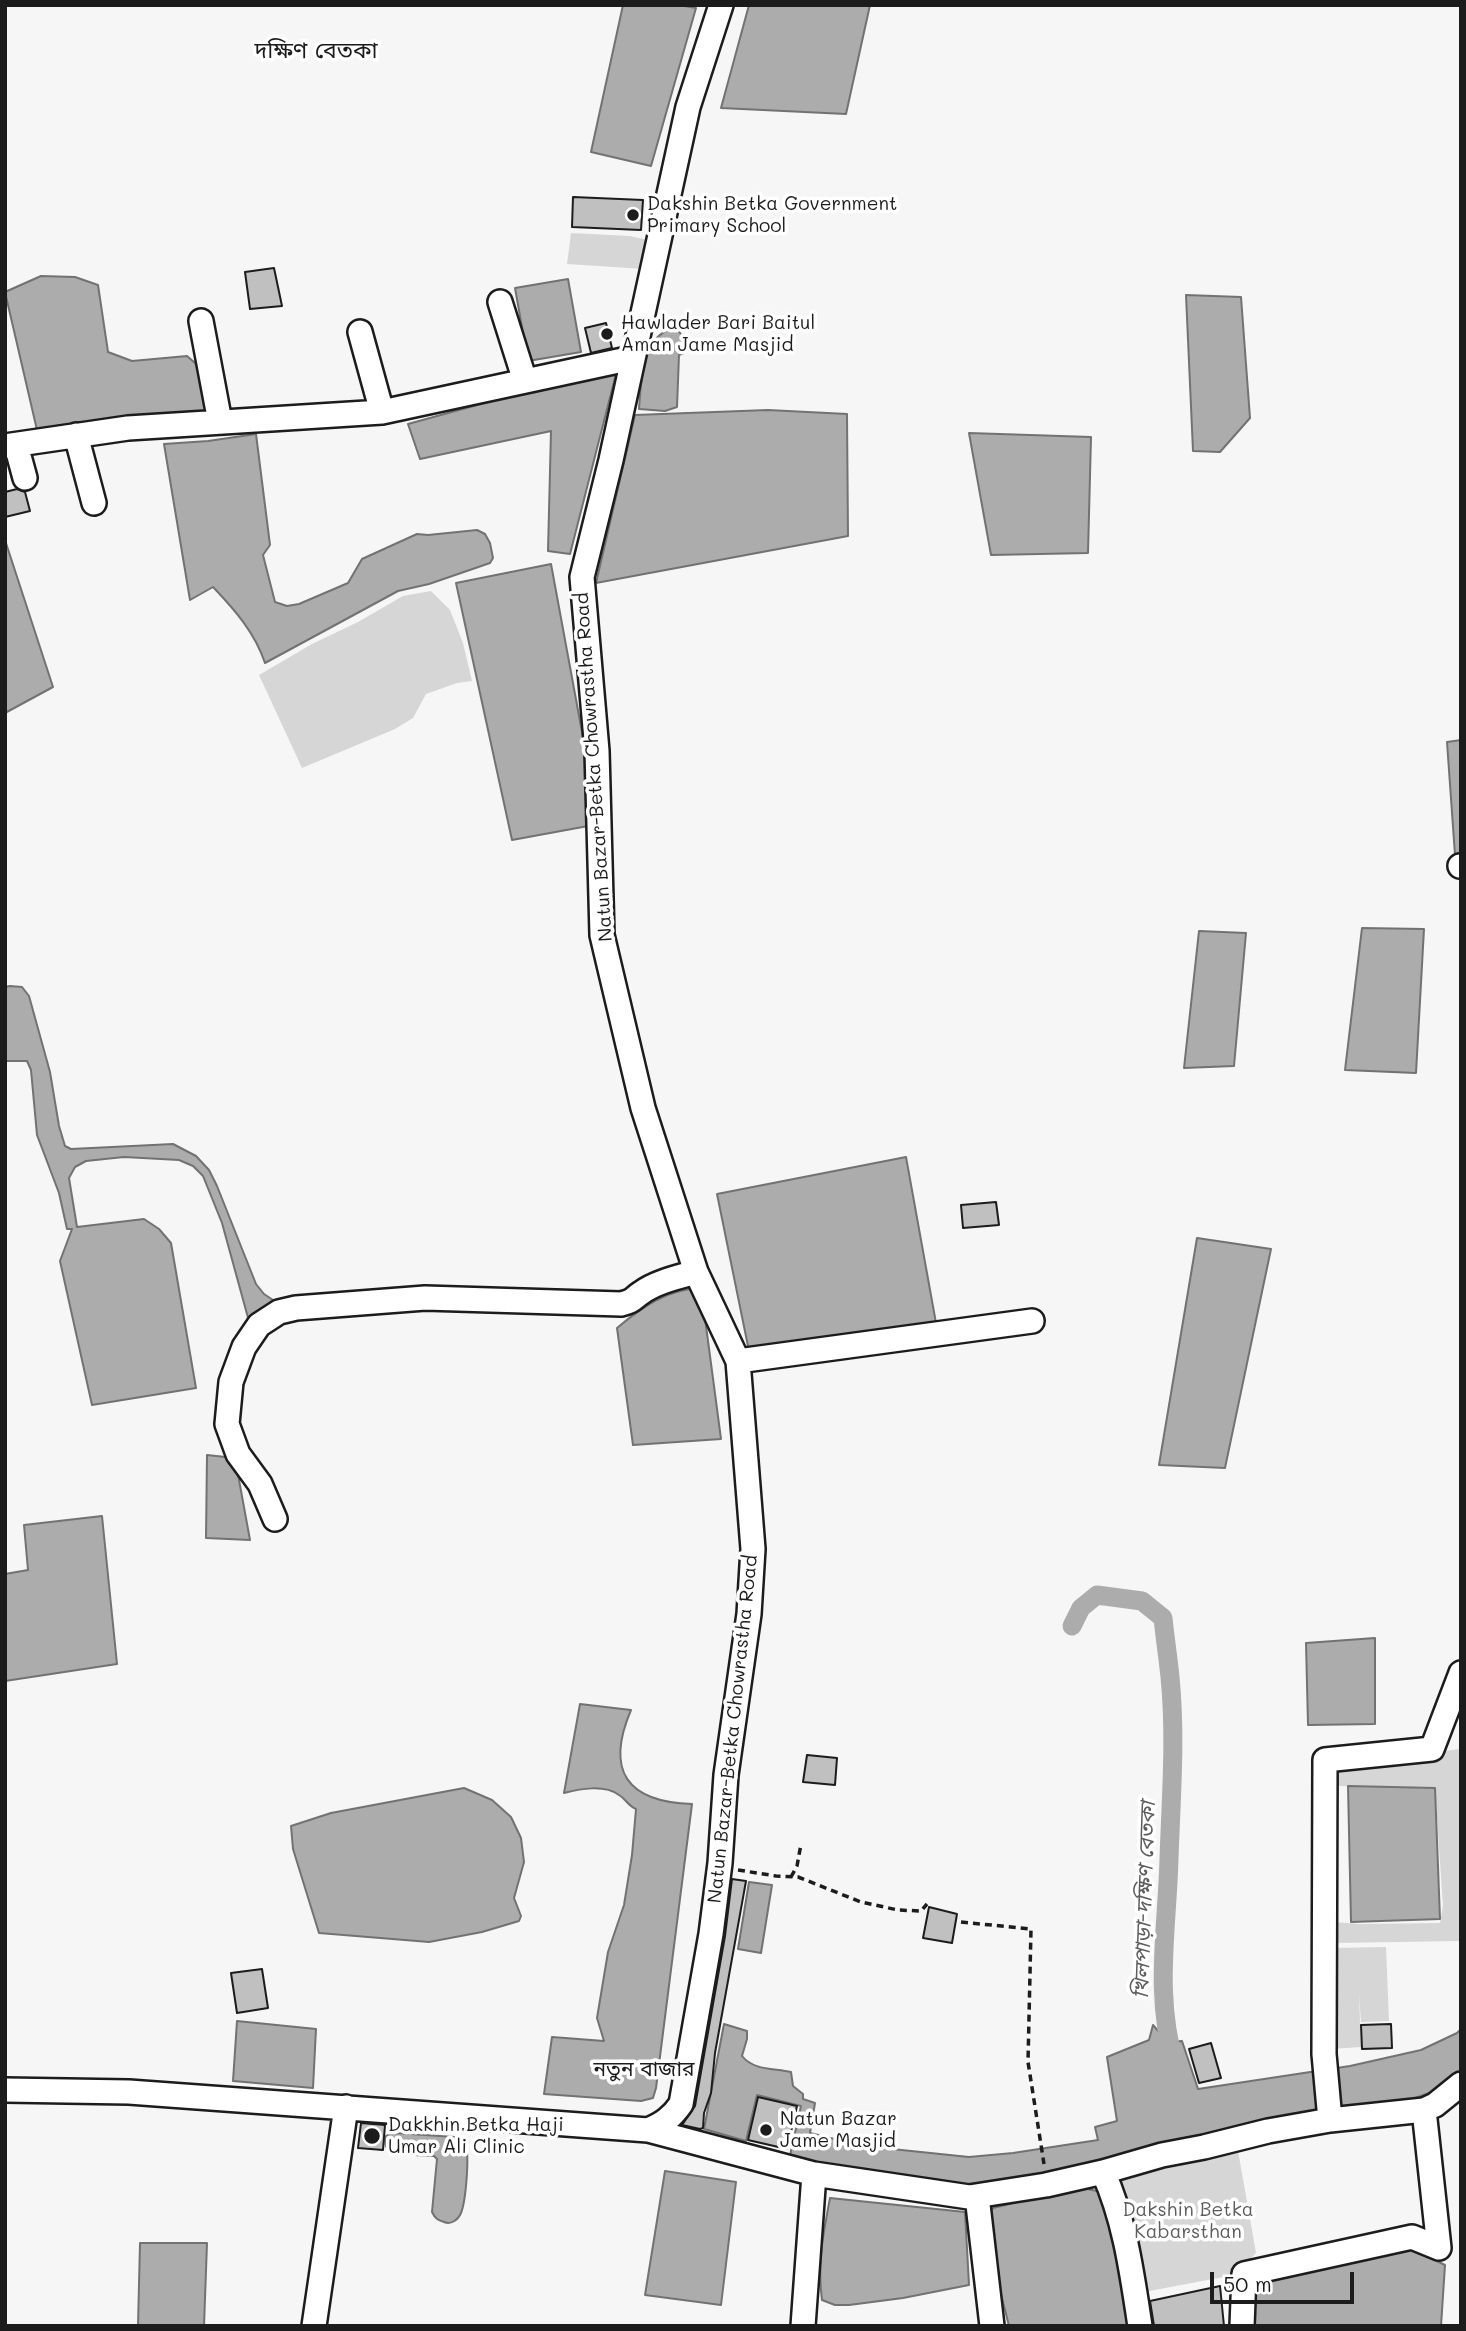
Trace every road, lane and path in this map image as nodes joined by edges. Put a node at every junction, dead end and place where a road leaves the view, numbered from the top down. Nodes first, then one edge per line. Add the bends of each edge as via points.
1 (721, 5) edge
2 (500, 302) dead end
3 (201, 321) dead end
4 (360, 332) dead end
5 (632, 358) junction
6 (524, 381) junction
7 (382, 412) junction
8 (220, 422) junction
9 (76, 435) junction
10 (10, 446) edge
11 (25, 478) dead end
12 (94, 503) dead end
13 (696, 1272) junction
14 (1032, 1321) dead end
15 (738, 1361) junction
16 (275, 1519) dead end
17 (1461, 1673) edge
18 (802, 1844) dead end
19 (720, 1863) junction
20 (791, 1877) junction
21 (927, 1904) dead end
22 (961, 1922) dead end
23 (1461, 2084) edge
24 (5, 2090) edge
25 (346, 2107) junction
26 (1424, 2110) junction
27 (1330, 2120) junction
28 (648, 2130) junction
29 (1042, 2149) dead end
30 (1103, 2172) junction
31 (814, 2174) junction
32 (977, 2196) junction
33 (314, 2326) edge
34 (803, 2326) edge
35 (992, 2326) edge
36 (1140, 2326) edge
37 (1242, 2326) edge

1 - 5 street, Natun Bazar-Betka Chowrastha Road via 688,107
2 - 6 street
3 - 8 street
4 - 7 street
5 - 6 street
5 - 13 street, Natun Bazar-Betka Chowrastha Road via 582,577 597,751 602,935 643,1108
6 - 7 street
7 - 8 street
8 - 9 street
9 - 10 street
9 - 12 street
10 - 11 street
13 - 15 street, Natun Bazar-Betka Chowrastha Road
13 - 16 street via 621,1304 425,1298 279,1312 259,1325 244,1347 231,1382 228,1424 238,1454 260,1484
14 - 15 street
15 - 19 street, Natun Bazar-Betka Chowrastha Road via 753,1549
17 - 27 street via 1432,1749 1325,1760 1324,2054
18 - 20 path
19 - 20 path via 740,1871
19 - 28 street, Natun Bazar-Betka Chowrastha Road via 681,2104 663,2123
20 - 21 path via 875,1906 921,1911
22 - 29 path via 1031,1929 1028,2063
23 - 26 street
24 - 25 street via 129,2092
25 - 28 street
25 - 33 street
26 - 27 street
26 - 37 street via 1439,2248 1412,2237 1244,2274
27 - 30 street
28 - 31 street
30 - 32 street
30 - 36 street via 1114,2195
31 - 32 street
31 - 34 street
32 - 35 street

